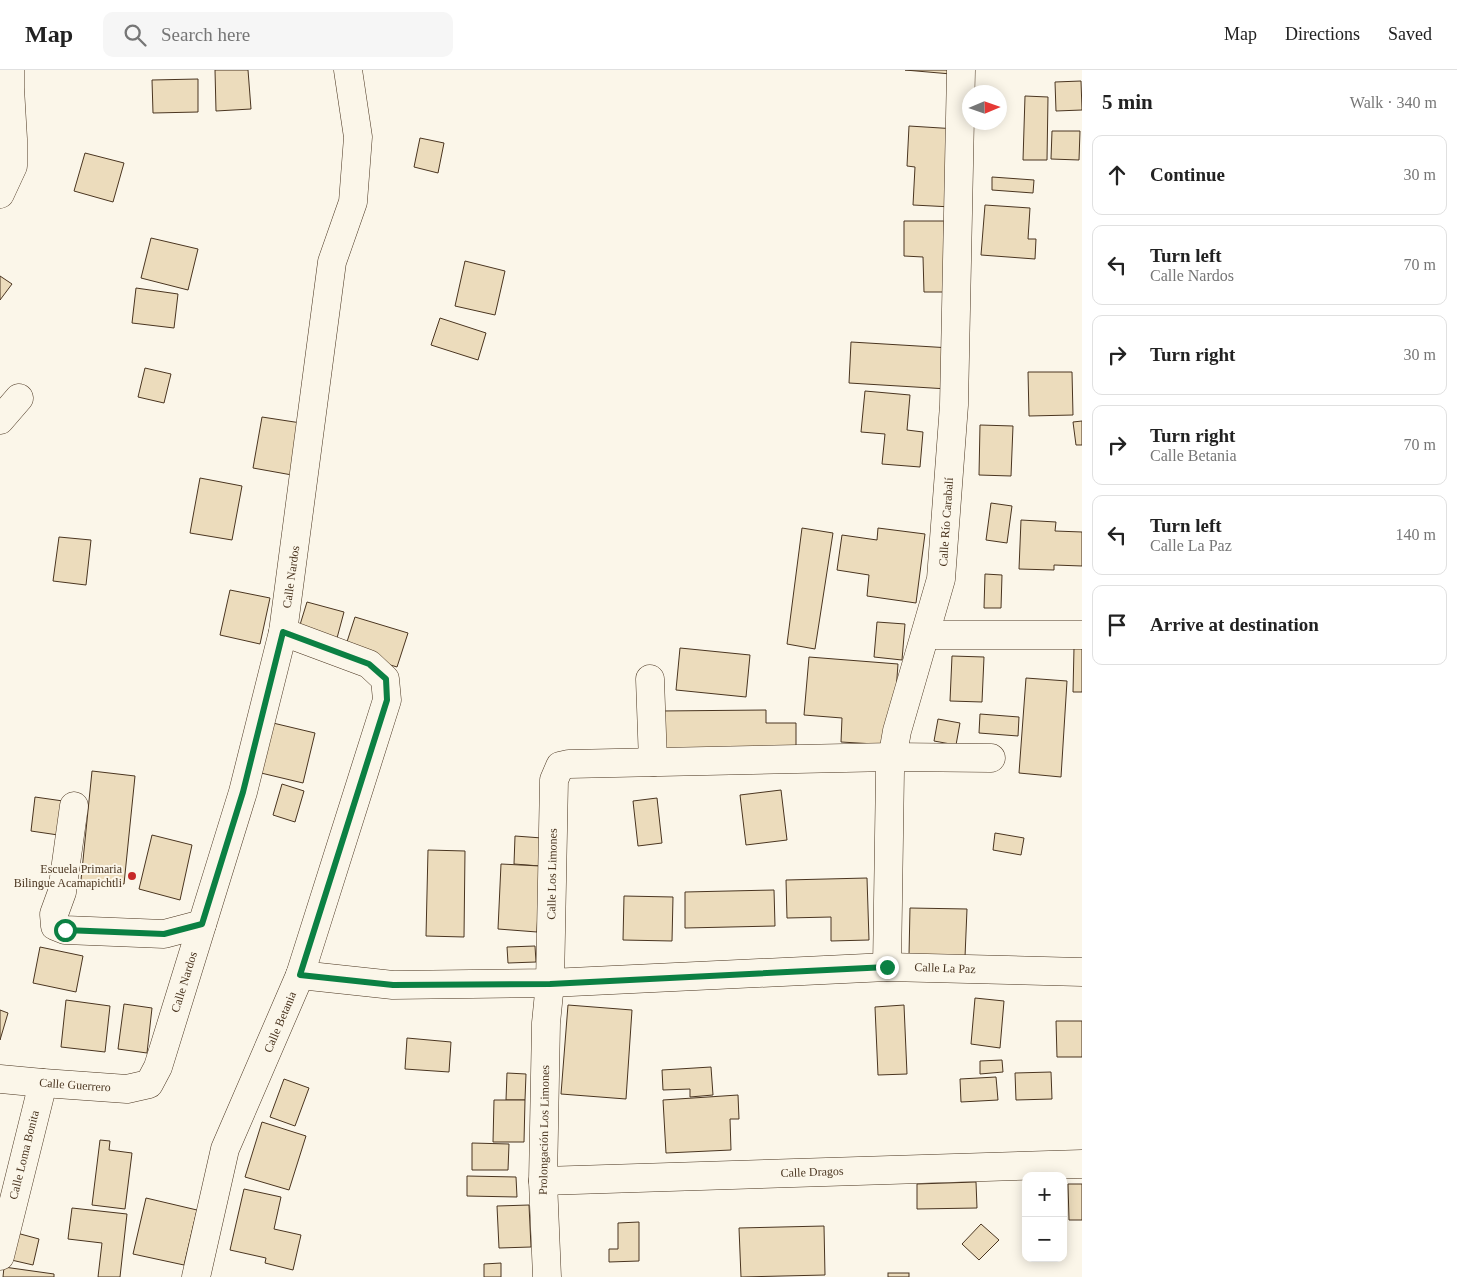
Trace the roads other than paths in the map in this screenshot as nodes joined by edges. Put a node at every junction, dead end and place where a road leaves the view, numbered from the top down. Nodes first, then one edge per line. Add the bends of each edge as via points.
1 (10, 70) edge
2 (348, 70) edge
3 (961, 70) edge
4 (0, 194) edge
5 (19, 398) dead end
6 (0, 420) edge
7 (283, 632) junction
8 (926, 635) junction
9 (1082, 635) edge
10 (650, 679) dead end
11 (892, 757) junction
12 (991, 758) dead end
13 (654, 762) junction
14 (74, 806) dead end
15 (202, 924) junction
16 (887, 967) junction
17 (1082, 972) edge
18 (300, 975) junction
19 (550, 984) junction
20 (0, 1078) edge
21 (43, 1083) junction
22 (149, 1084) joint
23 (1082, 1164) edge
24 (543, 1181) junction
25 (1, 1250) edge
26 (196, 1277) edge
27 (547, 1277) edge

1 - 4 street via 13,166
2 - 7 street, Calle Nardos via 358,137 353,202 332,262
3 - 8 street, Calle Río Carabalí via 954,405 941,579
5 - 6 street
7 - 15 street, Calle Nardos via 243,792
7 - 18 street, Calle Betania via 369,664 386,679 387,700
8 - 9 street
8 - 11 street, Calle Río Carabalí
10 - 13 street
11 - 12 street
11 - 13 street
11 - 16 street, Calle Río Carabalí
13 - 19 street, Calle Los Limones via 560,766 554,780
14 - 15 street via 62,892 54,914 55,926 65,930 164,934
15 - 22 street, Calle Nardos via 158,1067
16 - 17 street, Calle La Paz
16 - 19 street, Calle La Paz
18 - 19 street, Calle La Paz via 393,985
18 - 26 street, Calle Betania via 225,1149
19 - 24 street, Prolongación Los Limones via 546,1023
20 - 21 street, Calle Guerrero
21 - 22 street, Calle Guerrero via 128,1089
21 - 25 street, Calle Loma Bonita
23 - 24 street, Calle Dragos
24 - 27 street, Prolongación Los Limones

